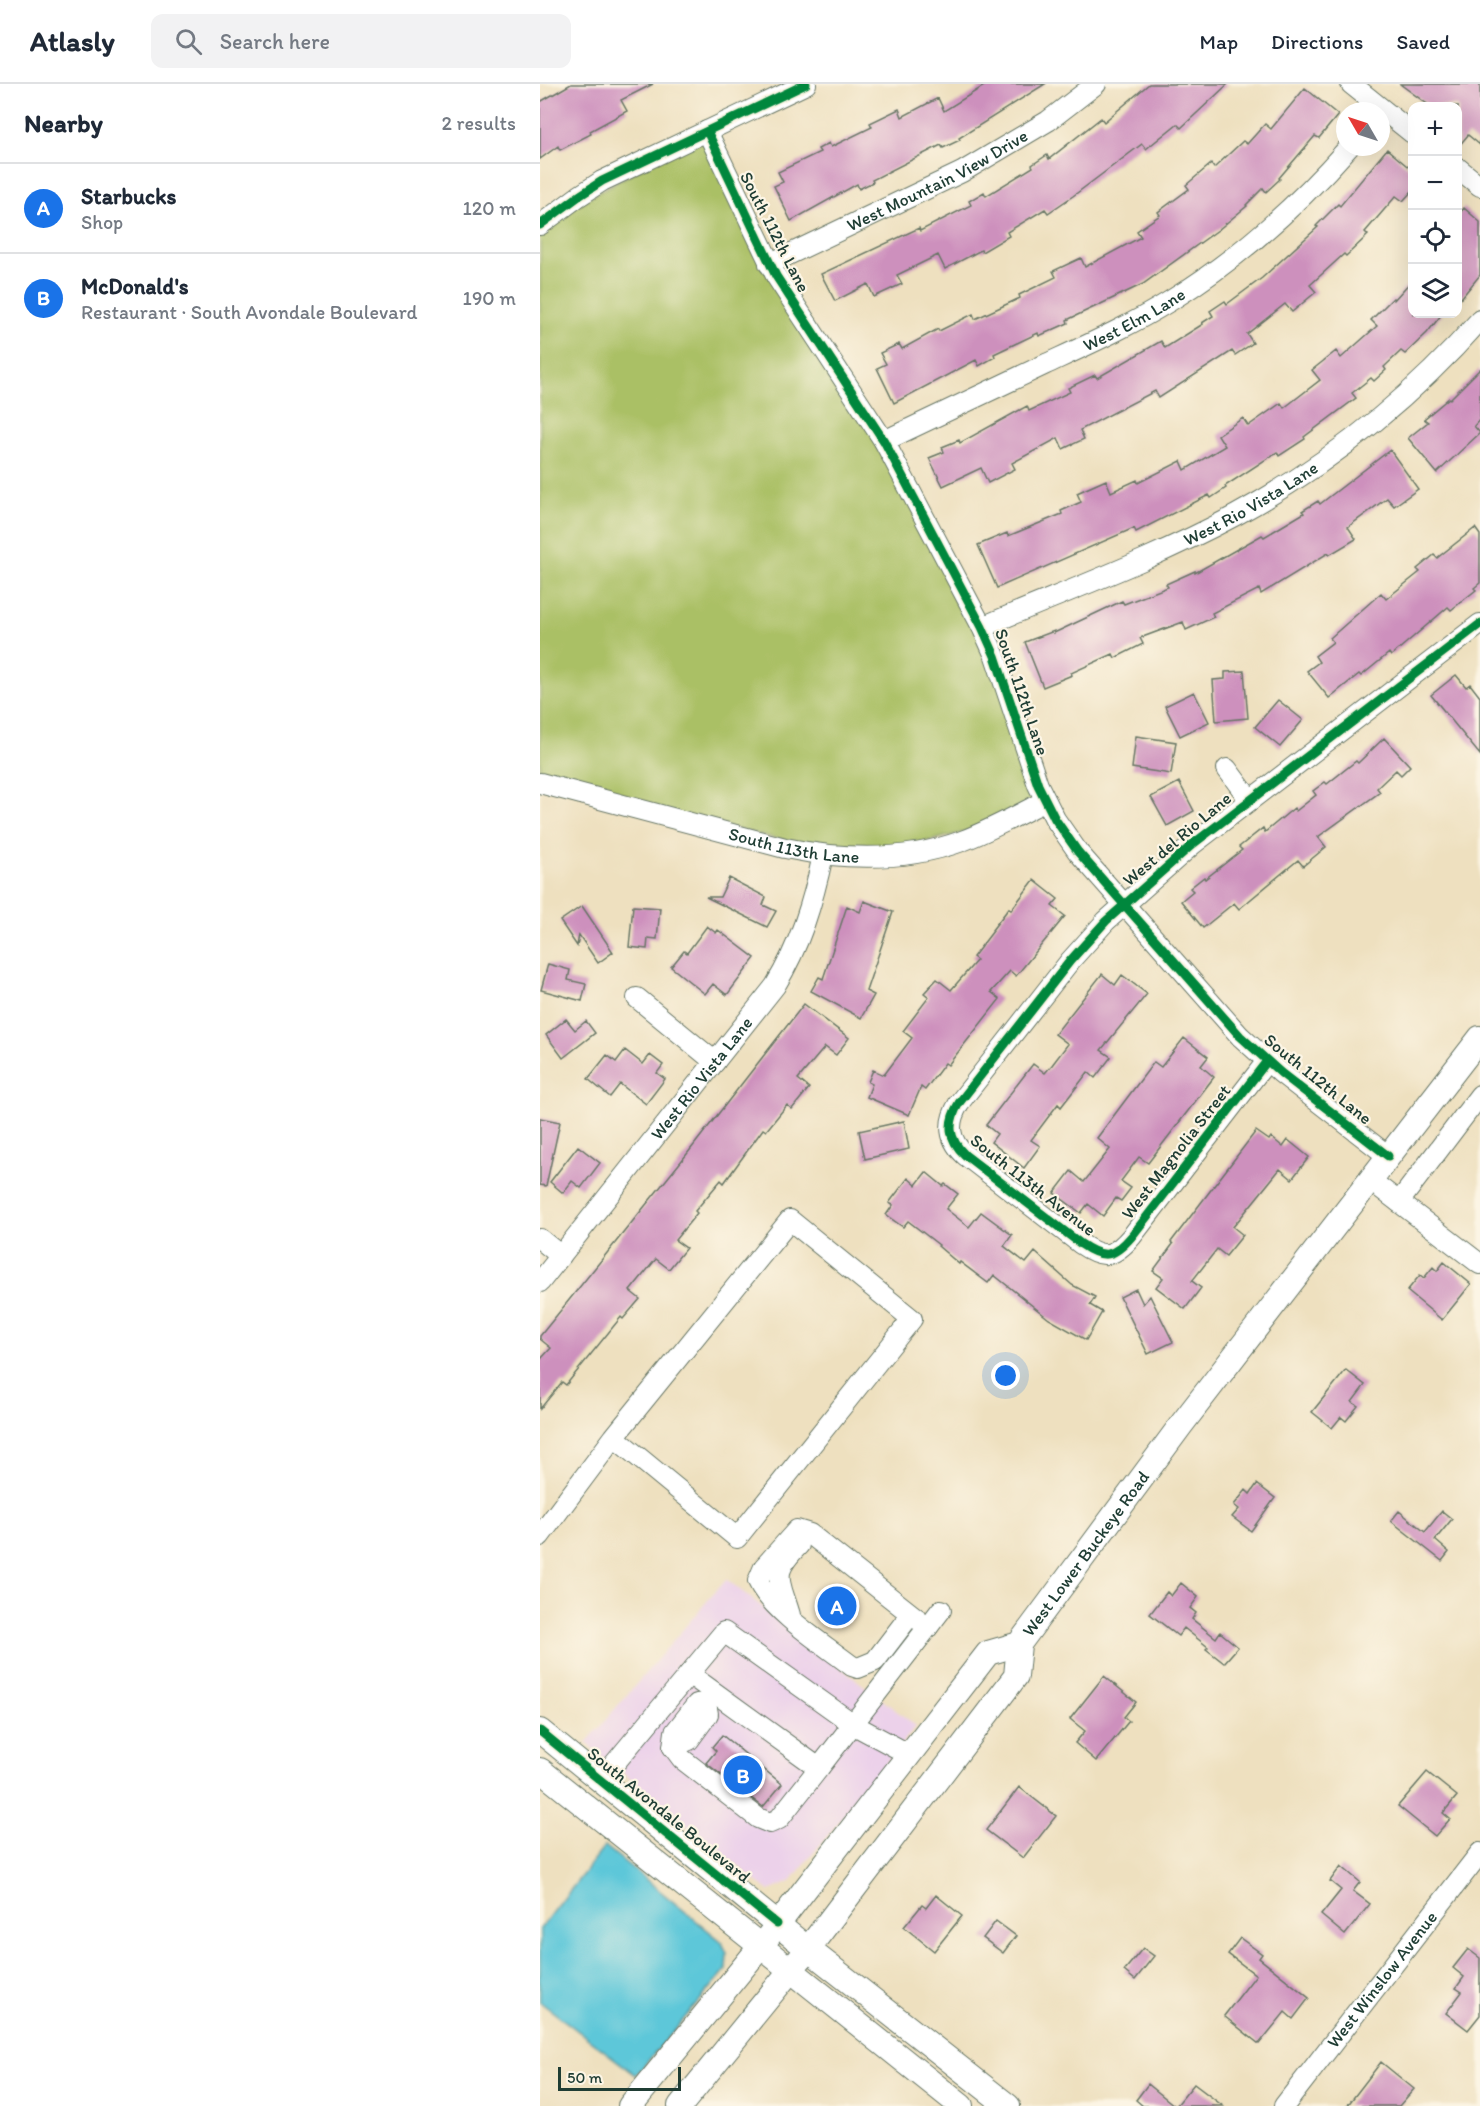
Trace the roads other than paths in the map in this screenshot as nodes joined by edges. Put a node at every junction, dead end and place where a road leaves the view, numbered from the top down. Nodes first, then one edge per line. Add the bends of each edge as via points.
1 (806, 84) edge
2 (1096, 84) edge
3 (1351, 84) edge
4 (1371, 102) edge
5 (1390, 117) edge
6 (1408, 130) edge
7 (707, 131) junction
8 (1341, 156) edge
9 (1462, 171) edge
10 (1480, 186) edge
11 (540, 225) edge
12 (769, 264) junction
13 (1480, 320) edge
14 (884, 441) junction
15 (982, 627) junction
16 (1477, 634) edge
17 (1227, 769) dead end
18 (540, 783) edge
19 (1250, 800) junction
20 (1046, 801) junction
21 (824, 855) junction
22 (1124, 905) junction
23 (637, 998) dead end
24 (1480, 1038) edge
25 (1267, 1061) junction
26 (715, 1062) junction
27 (1480, 1095) edge
28 (950, 1130) joint
29 (1388, 1156) junction
30 (1370, 1180) junction
31 (1399, 1202) junction
32 (540, 1239) edge
33 (1106, 1255) joint
34 (561, 1256) junction
35 (1480, 1264) edge
36 (540, 1282) edge
37 (614, 1437) junction
38 (540, 1536) edge
39 (941, 1610) dead end
40 (911, 1614) junction
41 (928, 1627) junction
42 (1019, 1644) junction
43 (689, 1674) junction
44 (710, 1698) junction
45 (853, 1725) junction
46 (540, 1731) edge
47 (910, 1755) junction
48 (819, 1768) junction
49 (540, 1770) edge
50 (600, 1781) junction
51 (1480, 1853) edge
52 (777, 1924) junction
53 (761, 1946) junction
54 (808, 1949) junction
55 (790, 1970) junction
56 (630, 2106) edge
57 (680, 2106) edge
58 (960, 2106) edge
59 (1008, 2106) edge
60 (1284, 2106) edge

1 - 7 street
2 - 12 street, West Mountain View Drive via 1048,121 962,172
3 - 4 street
5 - 6 street
7 - 11 street via 602,181
7 - 12 street, South 112th Lane
8 - 14 street, West Elm Lane via 1269,228 1172,300 1108,335
9 - 10 street
12 - 14 street, South 112th Lane
13 - 15 street, West Rio Vista Lane via 1386,412 1329,457 1268,496 1175,546
14 - 15 street, South 112th Lane
15 - 20 street, South 112th Lane
16 - 19 street, West del Rio Lane
17 - 19 street
18 - 21 street, South 113th Lane
19 - 22 street, West del Rio Lane
20 - 21 street, South 113th Lane via 962,841 921,852 879,858
20 - 22 street, South 112th Lane via 1078,852
21 - 26 street, West Rio Vista Lane via 809,913 785,969
22 - 25 street, South 112th Lane via 1226,1021
22 - 28 street, West del Rio Lane via 1081,948 966,1095 954,1112
23 - 26 street
24 - 29 main road, West Lower Buckeye Road
25 - 29 street, South 112th Lane
25 - 33 street, West Magnolia Street via 1132,1236
26 - 34 street, West Rio Vista Lane
27 - 31 street
28 - 33 street, South 113th Avenue via 965,1155 1081,1244
29 - 30 main road, West Lower Buckeye Road
30 - 31 street
30 - 42 main road, West Lower Buckeye Road
31 - 35 street
32 - 34 street
34 - 36 street, West Rio Vista Lane
37 - 37 street via 736,1538 912,1319 790,1220
37 - 38 street
39 - 41 street
40 - 40 street via 810,1534 796,1530 764,1567 758,1581 762,1590 792,1619 858,1668 874,1661
40 - 41 street
41 - 45 street
42 - 47 main road, West Lower Buckeye Road via 988,1653
42 - 54 main road via 1016,1676
43 - 44 street
43 - 45 street via 724,1632
43 - 50 street
44 - 48 street
44 - 48 street via 697,1704 675,1732 673,1747 682,1759 758,1818 770,1823 779,1819
45 - 47 street
45 - 48 street
46 - 50 main road, South Avondale Boulevard
47 - 52 main road, West Lower Buckeye Road
49 - 53 main road
50 - 52 main road, South Avondale Boulevard
51 - 60 street, West Winslow Avenue
52 - 53 main road, West Lower Buckeye Road
52 - 54 main road, South Avondale Boulevard
53 - 55 main road
53 - 56 main road, West Lower Buckeye Road
54 - 55 main road
54 - 59 main road, South Avondale Boulevard
55 - 57 main road
55 - 58 main road

